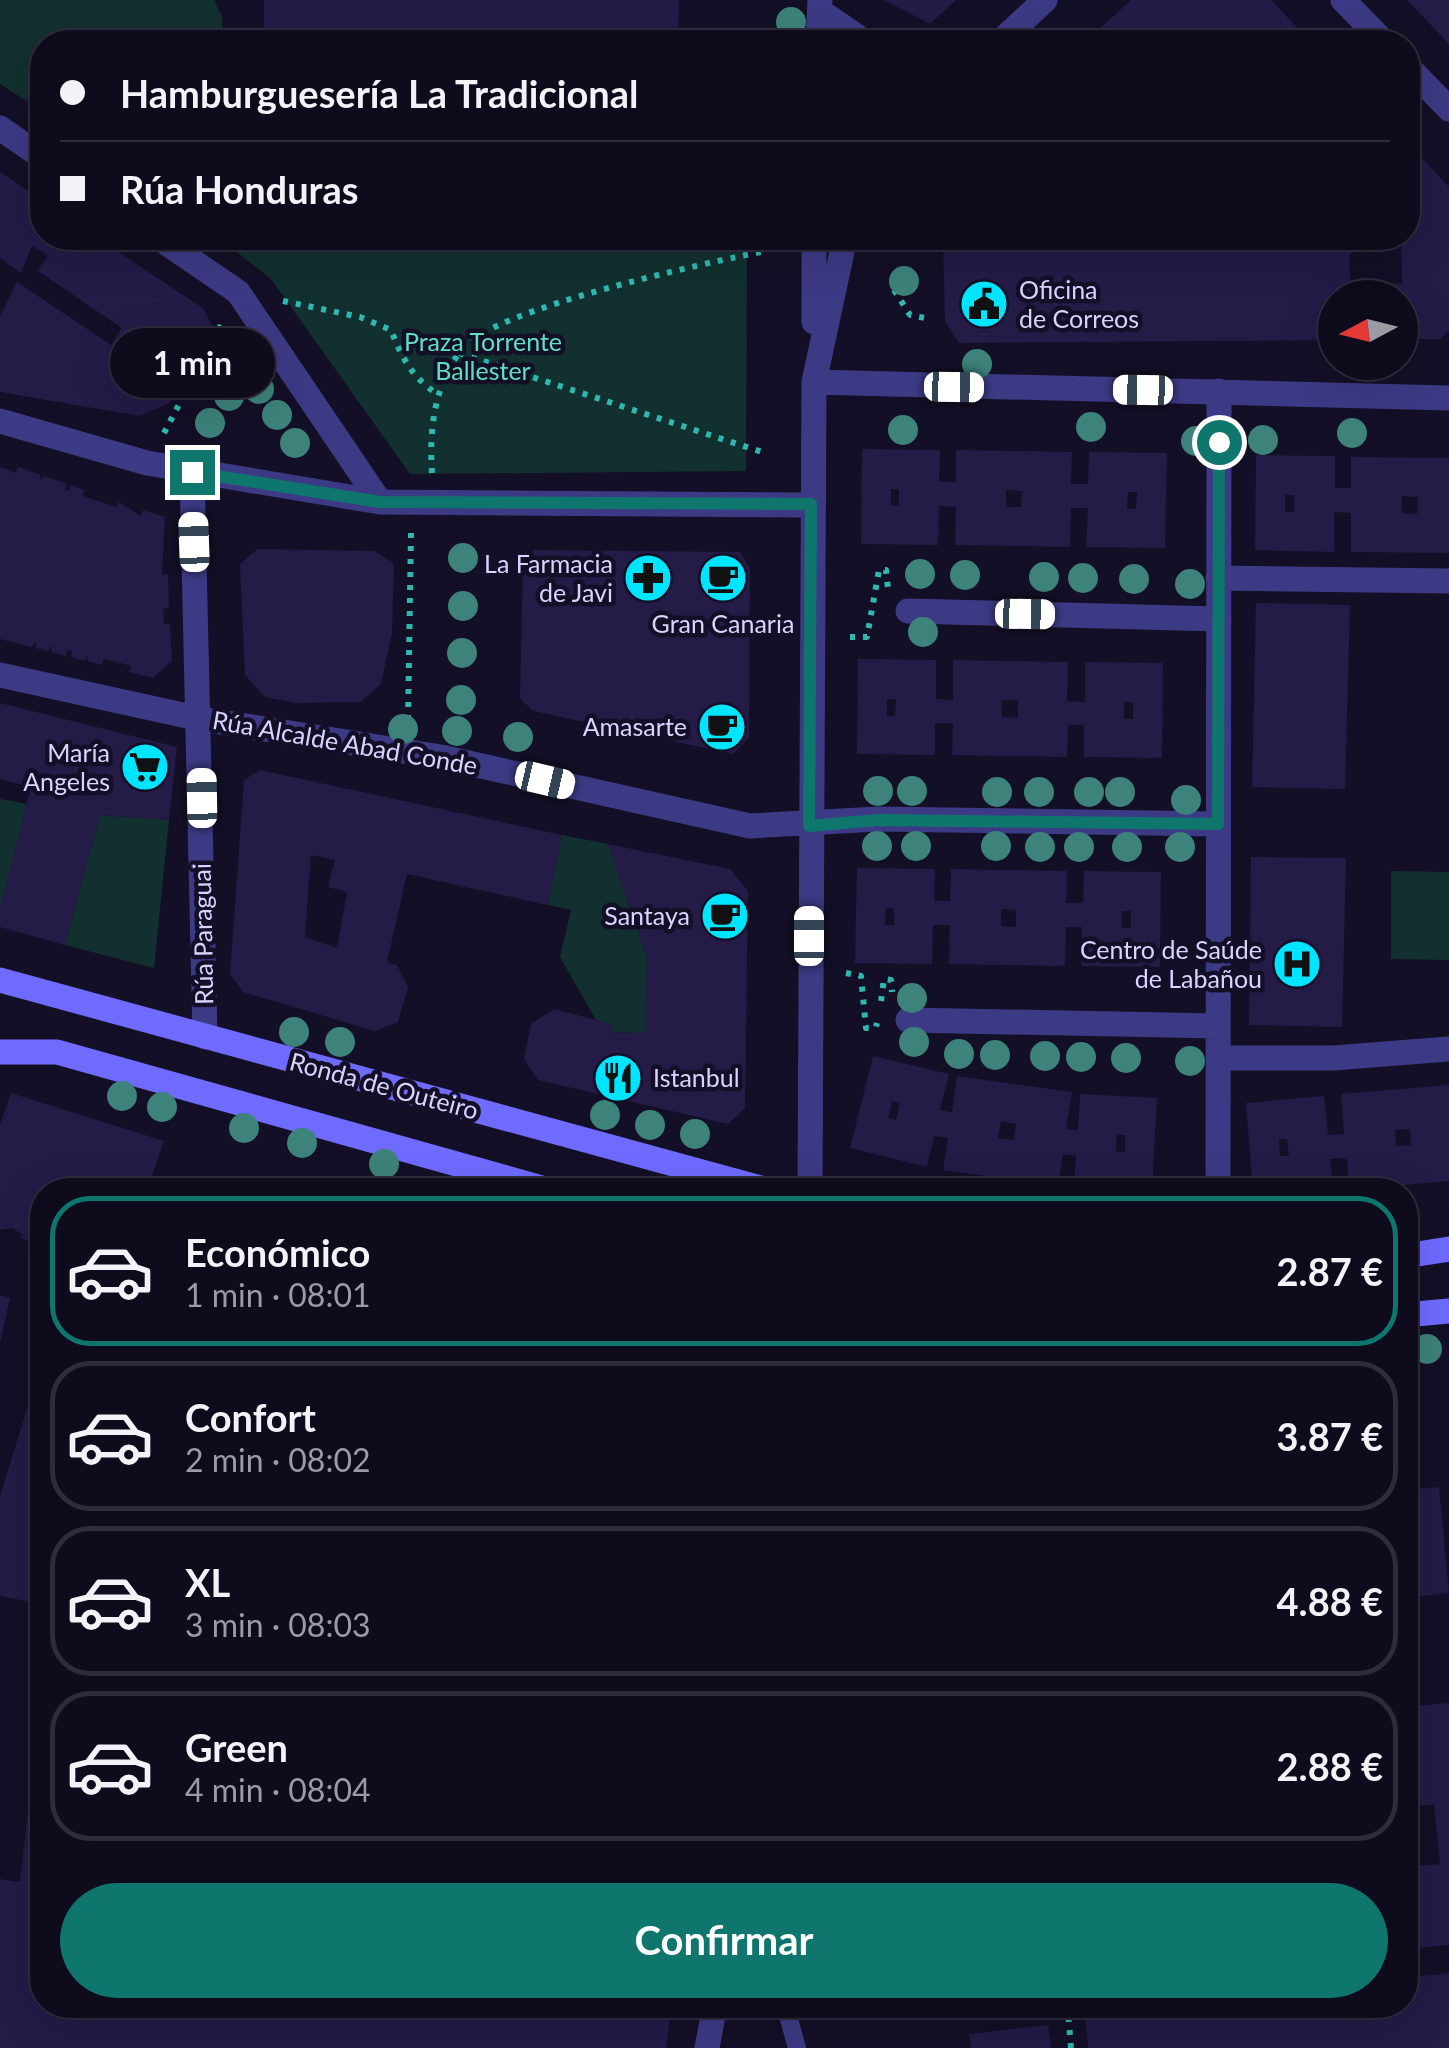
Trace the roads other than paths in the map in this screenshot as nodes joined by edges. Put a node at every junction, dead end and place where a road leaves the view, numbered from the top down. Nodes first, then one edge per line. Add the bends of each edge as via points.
1 (1045, 0) edge
2 (1342, 0) edge
3 (823, 5) edge
4 (820, 30) edge
5 (830, 30) edge
6 (851, 30) edge
7 (1013, 30) edge
8 (1372, 30) edge
9 (1420, 80) edge
10 (1449, 110) edge
11 (0, 128) edge
12 (30, 149) edge
13 (176, 250) edge
14 (814, 250) edge
15 (843, 250) edge
16 (814, 382) junction
17 (1218, 391) junction
18 (1449, 398) edge
19 (0, 421) edge
20 (192, 472) junction
21 (380, 502) junction
22 (811, 504) junction
23 (1218, 578) junction
24 (1449, 581) edge
25 (908, 611) dead end
26 (1219, 619) junction
27 (0, 675) edge
28 (201, 719) junction
29 (1218, 824) junction
30 (809, 826) junction
31 (0, 980) edge
32 (908, 1020) road end
33 (1218, 1026) junction
34 (205, 1037) junction
35 (1449, 1049) edge
36 (0, 1052) edge
37 (1218, 1058) junction
38 (506, 1178) edge
39 (724, 1178) edge
40 (810, 1178) edge
41 (1218, 1178) edge
42 (1449, 1249) edge
43 (1418, 1254) edge
44 (1449, 1311) edge
45 (1418, 1314) edge
46 (713, 2018) edge
47 (789, 2018) edge
48 (707, 2048) edge
49 (797, 2048) edge

1 - 7 street
2 - 8 street
3 - 4 street
3 - 5 street
3 - 6 street
9 - 10 street
11 - 12 street
13 - 21 street via 238,292
14 - 16 street
15 - 16 street
16 - 17 street
16 - 22 street
17 - 18 street
17 - 23 street
19 - 20 street
20 - 21 street
20 - 28 street, Rúa Paraguai
21 - 22 street
22 - 30 street
23 - 24 street
23 - 26 street
25 - 26 street
26 - 29 street
27 - 28 street, Rúa Alcalde Abad Conde
28 - 30 street, Rúa Alcalde Abad Conde via 408,752 750,826
28 - 34 street, Rúa Paraguai
29 - 30 street, Rúa Alcalde Abad Conde via 878,820
29 - 33 street
30 - 40 street
31 - 34 street, Ronda de Outeiro
32 - 33 street
33 - 37 street
34 - 39 street, Ronda de Outeiro
35 - 37 street
36 - 38 street via 57,1052
37 - 41 street
42 - 43 street
44 - 45 street
46 - 48 street
47 - 49 lane

